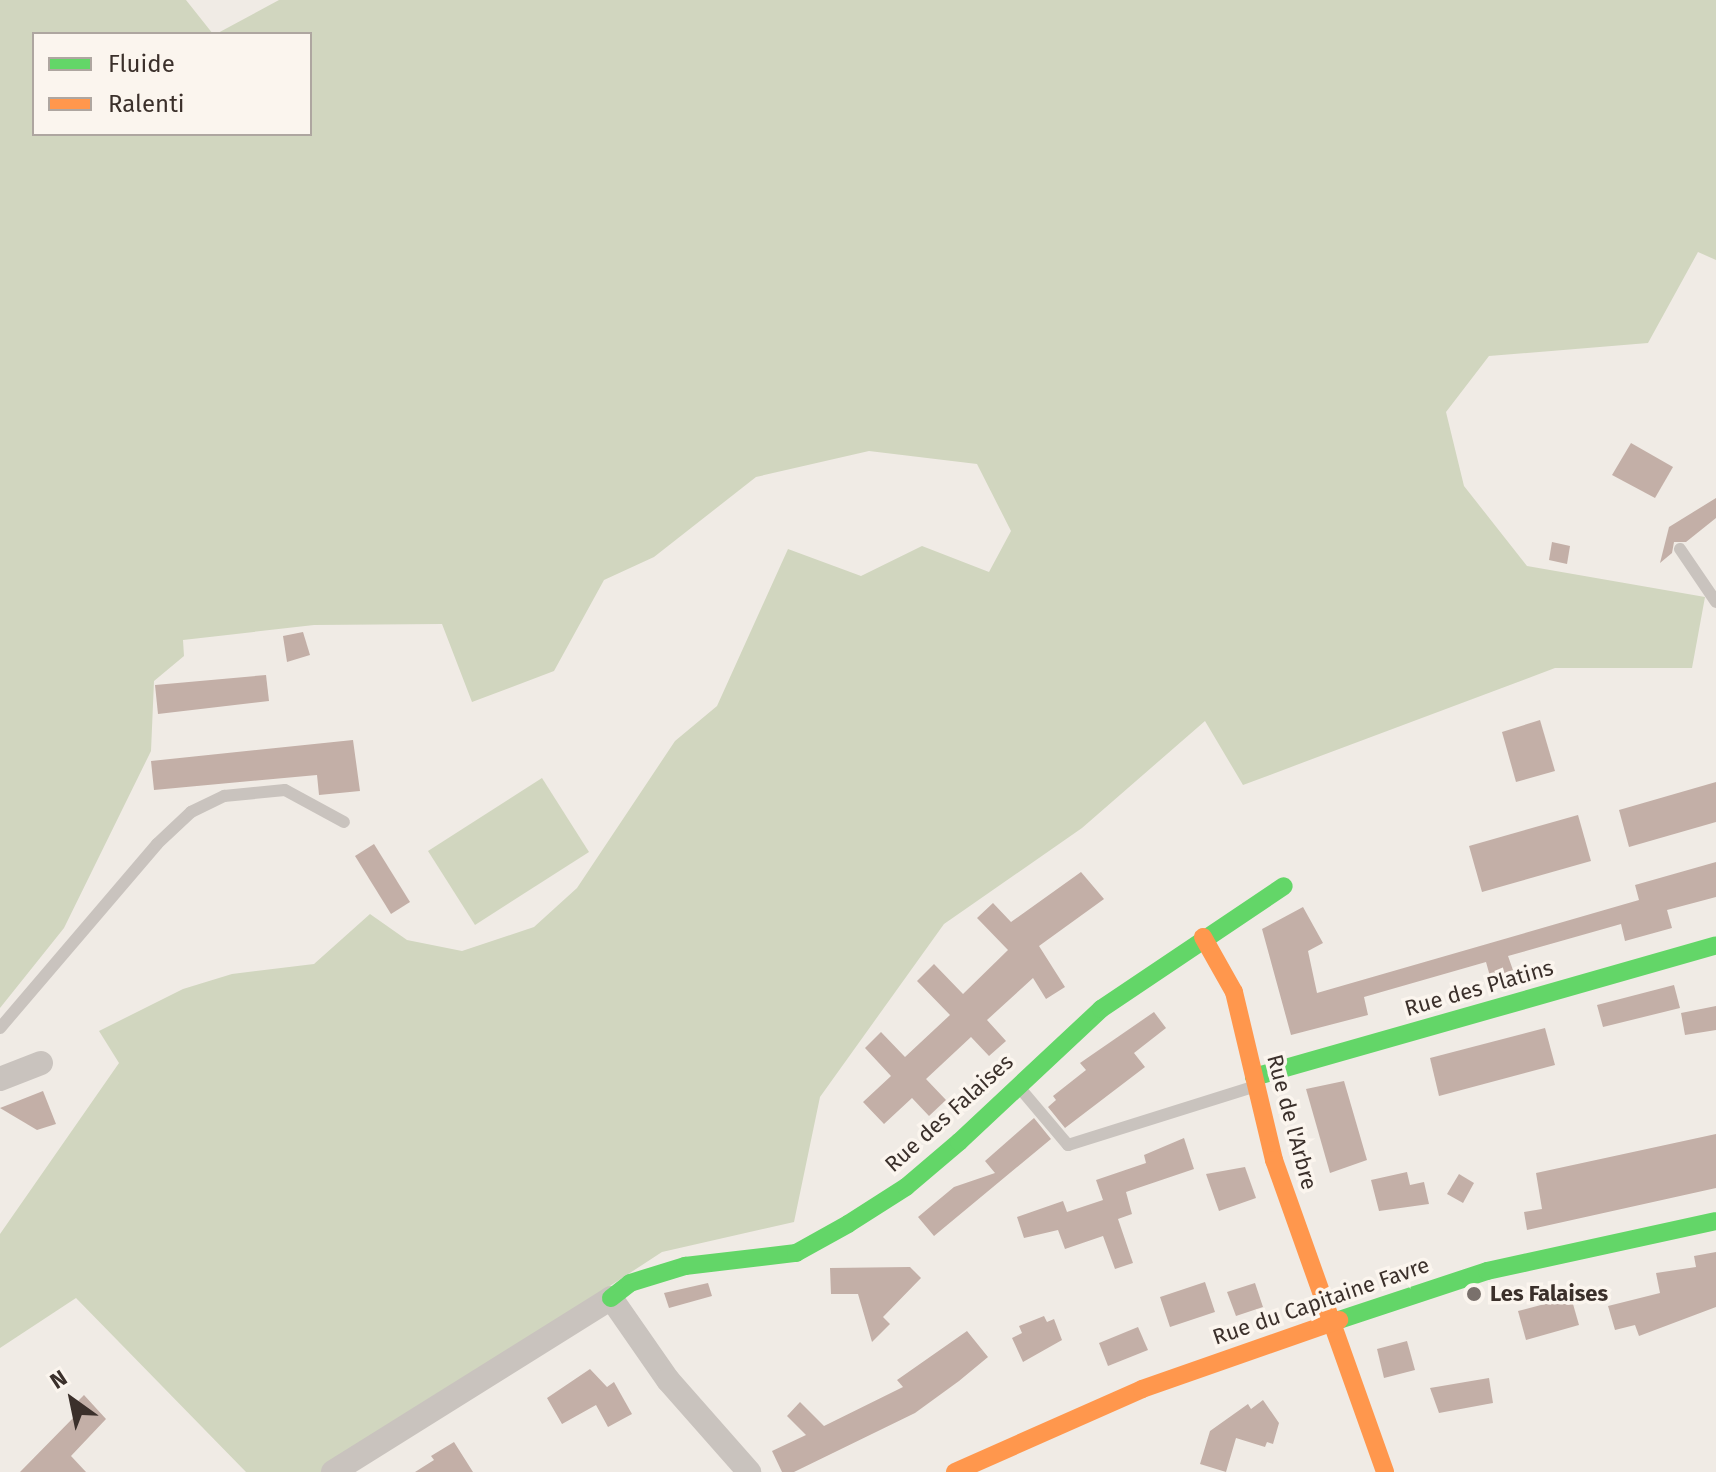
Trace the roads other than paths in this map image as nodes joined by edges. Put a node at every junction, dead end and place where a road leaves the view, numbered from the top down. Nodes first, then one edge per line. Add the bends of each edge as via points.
1 (1680, 549) dead end
2 (1716, 602) edge
3 (344, 822) dead end
4 (1284, 886) dead end
5 (1203, 937) junction
6 (1716, 945) edge
7 (0, 1028) edge
8 (41, 1063) dead end
9 (0, 1079) edge
10 (1255, 1081) junction
11 (1017, 1085) junction
12 (1716, 1221) edge
13 (611, 1298) junction
14 (1330, 1321) junction
15 (333, 1472) edge
16 (749, 1472) edge
17 (955, 1472) edge
18 (1385, 1472) edge

1 - 2 lane
3 - 7 lane via 285,790 224,796 191,812 157,844
4 - 5 street, Rue des Falaises
5 - 10 street, Rue de l'Arbre via 1234,992
5 - 11 street, Rue des Falaises via 1101,1009
6 - 10 street, Rue des Platins
8 - 9 street
10 - 11 lane via 1068,1145
10 - 14 street, Rue de l'Arbre via 1274,1160
11 - 13 street, Rue des Falaises via 906,1187 796,1253 685,1266 630,1283
12 - 14 street, Rue du Capitaine Favre via 1487,1271
13 - 15 street
13 - 16 street via 668,1380
14 - 17 street, Rue du Capitaine Favre via 1142,1389
14 - 18 street, Rue de l'Arbre

